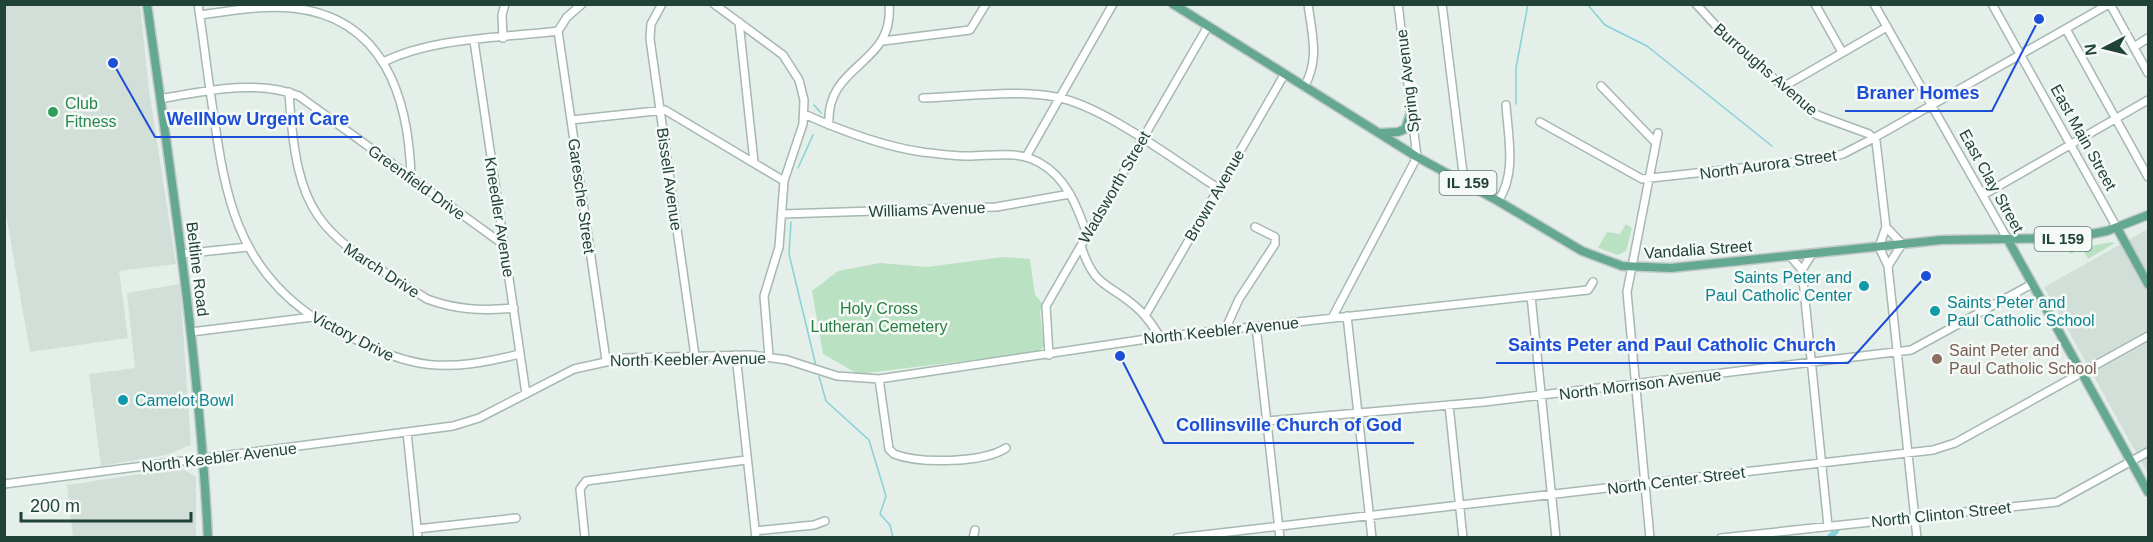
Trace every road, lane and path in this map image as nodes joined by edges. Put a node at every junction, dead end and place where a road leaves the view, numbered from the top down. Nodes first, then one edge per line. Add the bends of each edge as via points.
1 (147, 4) edge
2 (198, 4) edge
3 (505, 4) edge
4 (582, 4) edge
5 (662, 4) edge
6 (714, 4) edge
7 (889, 4) edge
8 (986, 4) edge
9 (1113, 4) edge
10 (1173, 4) edge
11 (1308, 4) edge
12 (1398, 4) edge
13 (1442, 4) edge
14 (1696, 4) edge
15 (1815, 4) edge
16 (1874, 4) edge
17 (1992, 4) edge
18 (2110, 4) edge
19 (200, 15) junction
20 (739, 22) junction
21 (1208, 26) junction
22 (1887, 27) junction
23 (2066, 29) junction
24 (558, 31) junction
25 (503, 38) junction
26 (2148, 38) edge
27 (474, 41) junction
28 (884, 41) junction
29 (2134, 47) junction
30 (1842, 52) junction
31 (2020, 55) junction
32 (383, 62) junction
33 (2148, 74) edge
34 (1284, 75) junction
35 (1601, 86) dead end
36 (1304, 87) junction
37 (1783, 87) junction
38 (210, 92) junction
39 (289, 92) junction
40 (1059, 97) junction
41 (923, 98) dead end
42 (160, 99) junction
43 (2148, 100) edge
44 (1506, 105) dead end
45 (1932, 105) junction
46 (660, 109) junction
47 (1411, 112) junction
48 (804, 114) junction
49 (2116, 118) junction
50 (571, 120) junction
51 (1540, 122) dead end
52 (829, 125) junction
53 (1378, 132) junction
54 (1658, 133) dead end
55 (1874, 138) junction
56 (1141, 139) junction
57 (1656, 143) junction
58 (2070, 144) junction
59 (1026, 157) junction
60 (1417, 157) junction
61 (754, 162) junction
62 (2148, 177) edge
63 (411, 178) junction
64 (1648, 180) junction
65 (784, 181) junction
66 (1464, 181) junction
67 (1218, 188) junction
68 (1070, 194) junction
69 (1983, 195) junction
70 (1498, 201) junction
71 (782, 214) junction
72 (2148, 216) edge
73 (1256, 227) dead end
74 (1886, 227) junction
75 (2117, 228) junction
76 (1087, 234) junction
77 (2008, 240) junction
78 (1902, 244) junction
79 (504, 245) junction
80 (1081, 246) junction
81 (248, 247) junction
82 (1879, 247) junction
83 (181, 254) junction
84 (1812, 254) junction
85 (1790, 256) junction
86 (1888, 266) junction
87 (1630, 267) junction
88 (1802, 270) junction
89 (1593, 282) dead end
90 (2032, 284) junction
91 (2148, 284) edge
92 (1531, 296) junction
93 (514, 308) junction
94 (1145, 316) junction
95 (1347, 316) junction
96 (313, 317) junction
97 (1332, 318) junction
98 (1256, 326) junction
99 (1225, 330) junction
100 (191, 332) junction
101 (2148, 336) edge
102 (1160, 337) junction
103 (1898, 352) junction
104 (520, 354) junction
105 (736, 355) junction
106 (1049, 355) junction
107 (695, 356) junction
108 (769, 357) junction
109 (606, 360) junction
110 (1811, 363) junction
111 (2081, 373) junction
112 (879, 379) junction
113 (1634, 385) junction
114 (526, 394) junction
115 (1541, 396) junction
116 (1449, 405) junction
117 (1358, 413) junction
118 (1267, 421) junction
119 (407, 432) junction
120 (1006, 448) dead end
121 (2148, 452) edge
122 (1908, 453) junction
123 (203, 459) junction
124 (746, 460) junction
125 (2131, 462) junction
126 (1822, 463) junction
127 (4, 484) edge
128 (1645, 485) junction
129 (2148, 492) edge
130 (1551, 495) junction
131 (1459, 504) junction
132 (1370, 514) junction
133 (1914, 517) junction
134 (516, 518) dead end
135 (825, 520) dead end
136 (1278, 524) junction
137 (1828, 526) junction
138 (417, 533) edge
139 (755, 534) edge
140 (208, 537) edge
141 (585, 537) edge
142 (1177, 537) edge
143 (1280, 537) edge
144 (1372, 537) edge
145 (1462, 537) edge
146 (1556, 537) edge
147 (1650, 537) edge
148 (1721, 537) edge
149 (1917, 537) edge

1 - 42 main road, Beltline Road
2 - 19 street, Victory Drive
3 - 25 street
4 - 24 street
5 - 46 street, Bissell Avenue via 651,24 650,39
6 - 20 street
7 - 28 street via 889,27
8 - 28 street via 970,30
9 - 40 street
10 - 21 main road, Vandalia Street / IL 159
11 - 36 street via 1315,63
12 - 47 street, Spring Avenue
13 - 66 street
14 - 37 street, Burroughs Avenue via 1730,41
15 - 30 street
16 - 22 street, East Clay Street
17 - 31 street, East Main Street
18 - 23 street, North Aurora Street
18 - 29 street
19 - 32 street via 265,8 306,10 348,27
19 - 38 street, Victory Drive
20 - 48 street via 779,50 789,63 802,91
20 - 61 street
21 - 34 main road, Vandalia Street / IL 159
21 - 56 street, Wadsworth Street
22 - 30 street
22 - 45 street, East Clay Street
23 - 31 street, North Aurora Street
23 - 49 street
24 - 25 street
24 - 50 street, Garesche Street
25 - 27 street
26 - 29 street
27 - 32 street via 416,49
27 - 79 street, Kneedler Avenue
28 - 52 street via 839,85
29 - 33 street
30 - 37 street
31 - 45 street, North Aurora Street
31 - 58 street, East Main Street
32 - 63 street via 402,101
34 - 36 main road, Vandalia Street / IL 159
34 - 67 street, Brown Avenue
35 - 57 street
36 - 53 main road, Vandalia Street / IL 159
37 - 55 street, Burroughs Avenue via 1817,115
38 - 39 street, Greenfield Drive via 265,87
38 - 42 street, Greenfield Drive
38 - 81 street, Victory Drive via 225,189
39 - 63 street, Greenfield Drive via 309,102
39 - 93 street, March Drive via 300,182 318,219 339,242 427,299 466,309
40 - 41 street
40 - 56 street via 1097,112
40 - 59 street
42 - 83 main road, Beltline Road
43 - 49 street
44 - 70 street via 1510,168
45 - 55 street, North Aurora Street
45 - 69 street, East Clay Street
46 - 50 street
46 - 61 street
46 - 107 street, Bissell Avenue
47 - 53 main road via 1405,129 1388,134
47 - 60 street, Spring Avenue
48 - 52 street
48 - 65 street
49 - 58 street
49 - 62 street
50 - 109 street, Garesche Street
51 - 64 street
52 - 59 street via 921,152
53 - 60 main road, Vandalia Street / IL 159
54 - 57 street
55 - 64 street, North Aurora Street via 1824,159
55 - 74 street via 1878,145
56 - 67 street
56 - 76 street, Wadsworth Street
57 - 64 street
58 - 69 street
58 - 75 street, East Main Street
59 - 68 street via 1050,170
60 - 66 main road, Vandalia Street / IL 159
60 - 97 street
61 - 65 street
63 - 79 street, Greenfield Drive
64 - 87 street
65 - 71 street
66 - 70 main road, Vandalia Street / IL 159
67 - 94 street, Brown Avenue
68 - 71 street, Williams Avenue via 996,207
68 - 76 street
69 - 77 street, East Clay Street
70 - 87 main road, Vandalia Street / IL 159 via 1589,255
71 - 108 street via 779,247 764,296
72 - 75 main road, IL 159
73 - 99 street via 1275,237 1275,244 1239,299
74 - 78 street
74 - 82 street
75 - 77 main road, IL 159 via 2072,238
75 - 91 main road, East Main Street
76 - 80 street, Wadsworth Street
77 - 78 main road, Vandalia Street / IL 159
77 - 90 main road, East Clay Street
78 - 82 main road, Vandalia Street / IL 159
78 - 86 street
79 - 93 street, Kneedler Avenue
80 - 94 street via 1101,282
80 - 106 street, Wadsworth Street via 1044,310
81 - 83 street
81 - 96 street, Victory Drive via 282,291
82 - 84 main road, Vandalia Street / IL 159
82 - 86 street
83 - 100 main road, Beltline Road
84 - 85 main road, Vandalia Street / IL 159
84 - 88 street
85 - 87 main road, Vandalia Street / IL 159 via 1671,268
85 - 88 street
86 - 103 street
87 - 113 street via 1627,302
88 - 110 street
89 - 92 street, North Keebler Avenue via 1588,290
90 - 103 street, North Morrison Avenue via 1916,349
90 - 111 main road, East Clay Street
92 - 95 street, North Keebler Avenue
92 - 115 street
93 - 104 street, Kneedler Avenue
94 - 102 street
95 - 97 street, North Keebler Avenue
95 - 117 street
96 - 100 street
96 - 104 street, Victory Drive via 384,353 420,365 464,366
97 - 98 street, North Keebler Avenue
98 - 99 street, North Keebler Avenue
98 - 118 street
99 - 102 street, North Keebler Avenue
100 - 123 main road, Beltline Road
101 - 111 street, North Center Street
102 - 106 street, North Keebler Avenue
103 - 110 street, North Morrison Avenue
103 - 122 street
104 - 114 street, Kneedler Avenue
105 - 107 street, North Keebler Avenue
105 - 108 street, North Keebler Avenue
105 - 124 street
106 - 112 street, North Keebler Avenue
107 - 109 street, North Keebler Avenue
108 - 112 street, North Keebler Avenue via 837,376
109 - 114 street, North Keebler Avenue via 574,369
110 - 113 street, North Morrison Avenue
110 - 126 street
111 - 122 street, North Center Street via 1955,443
111 - 125 main road, East Clay Street
112 - 120 street via 889,449 896,455 932,462 991,454
113 - 115 street, North Morrison Avenue
113 - 128 street
114 - 119 street, North Keebler Avenue via 466,422
115 - 116 street, North Morrison Avenue
115 - 130 street
116 - 117 street, North Morrison Avenue
116 - 131 street
117 - 118 street, North Morrison Avenue
117 - 132 street
118 - 136 street
119 - 123 street, North Keebler Avenue
119 - 138 street
121 - 125 street, North Clinton Street
122 - 126 street, North Center Street
122 - 133 street
123 - 127 street, North Keebler Avenue
123 - 140 main road, Beltline Road
124 - 139 street
124 - 141 street via 582,484
125 - 129 main road, East Clay Street
125 - 133 street, North Clinton Street via 2057,501
126 - 128 street, North Center Street
126 - 137 street
128 - 130 street, North Center Street
128 - 147 street
130 - 131 street, North Center Street
130 - 146 street
131 - 132 street, North Center Street
131 - 145 street
132 - 136 street, North Center Street
132 - 144 street
133 - 137 street, North Clinton Street
133 - 149 street
134 - 138 street
135 - 139 street
136 - 142 street, North Center Street
136 - 143 street
137 - 148 street, North Clinton Street

